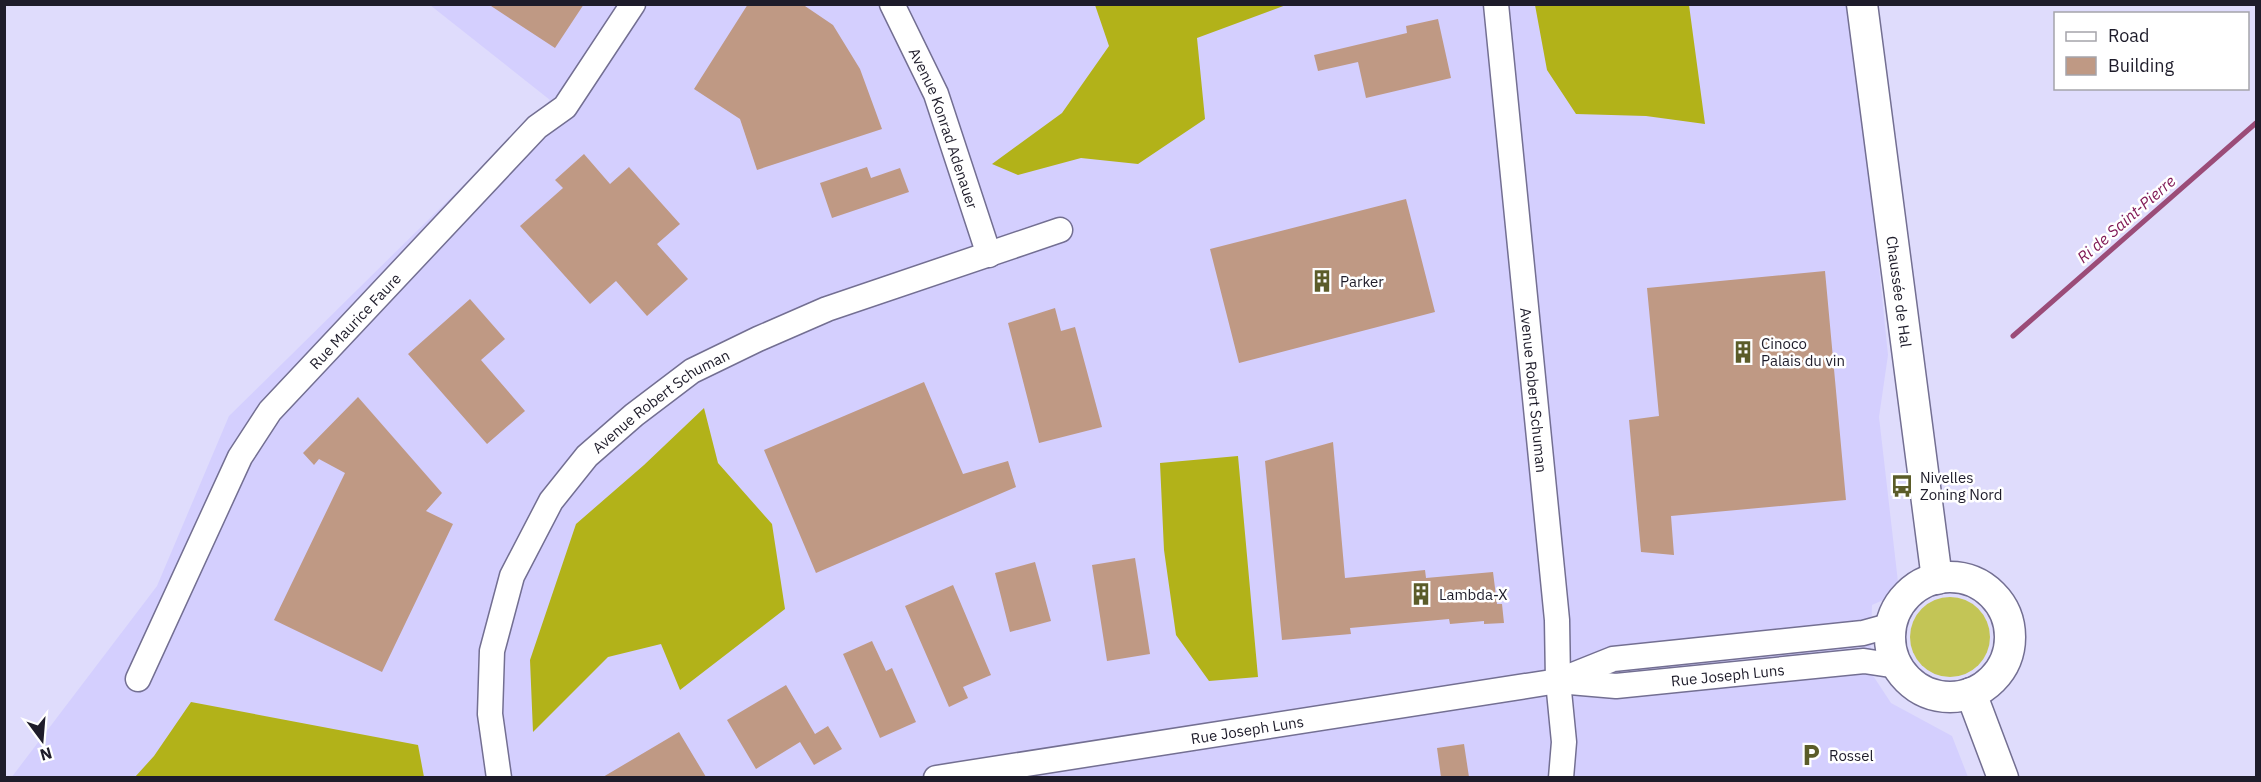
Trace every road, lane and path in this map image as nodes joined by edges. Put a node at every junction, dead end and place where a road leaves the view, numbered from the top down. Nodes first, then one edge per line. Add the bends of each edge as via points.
1 (633, 4) edge
2 (892, 4) edge
3 (1496, 4) edge
4 (1862, 4) edge
5 (1060, 230) dead end
6 (988, 255) junction
7 (1937, 579) junction
8 (1892, 624) junction
9 (1898, 666) junction
10 (138, 679) dead end
11 (1558, 681) junction
12 (1971, 693) junction
13 (499, 777) edge
14 (936, 777) edge
15 (1561, 777) edge
16 (2003, 777) edge

1 - 10 street, Rue Maurice Faure via 565,107 537,127 270,411 240,458
2 - 6 street, Avenue Konrad Adenauer via 936,94
3 - 11 street, Avenue Robert Schuman via 1557,620
4 - 7 main road, Chaussée de Hal
5 - 6 street, Avenue Robert Schuman
6 - 13 street, Avenue Robert Schuman via 827,309 692,371 587,456 550,501 512,576 492,651 490,714
7 - 8 main road via 1919,586 1905,598
7 - 12 main road via 1966,579 1983,587 2006,615 2010,631 2001,669 1988,684
8 - 9 main road via 1890,640
8 - 11 street, Rue Joseph Luns via 1863,633 1613,659
9 - 11 street, Rue Joseph Luns via 1864,661 1616,686
9 - 12 main road via 1914,685 1927,693 1941,697
11 - 14 street, Rue Joseph Luns
11 - 15 street, Avenue Robert Schuman via 1564,742
12 - 16 main road

